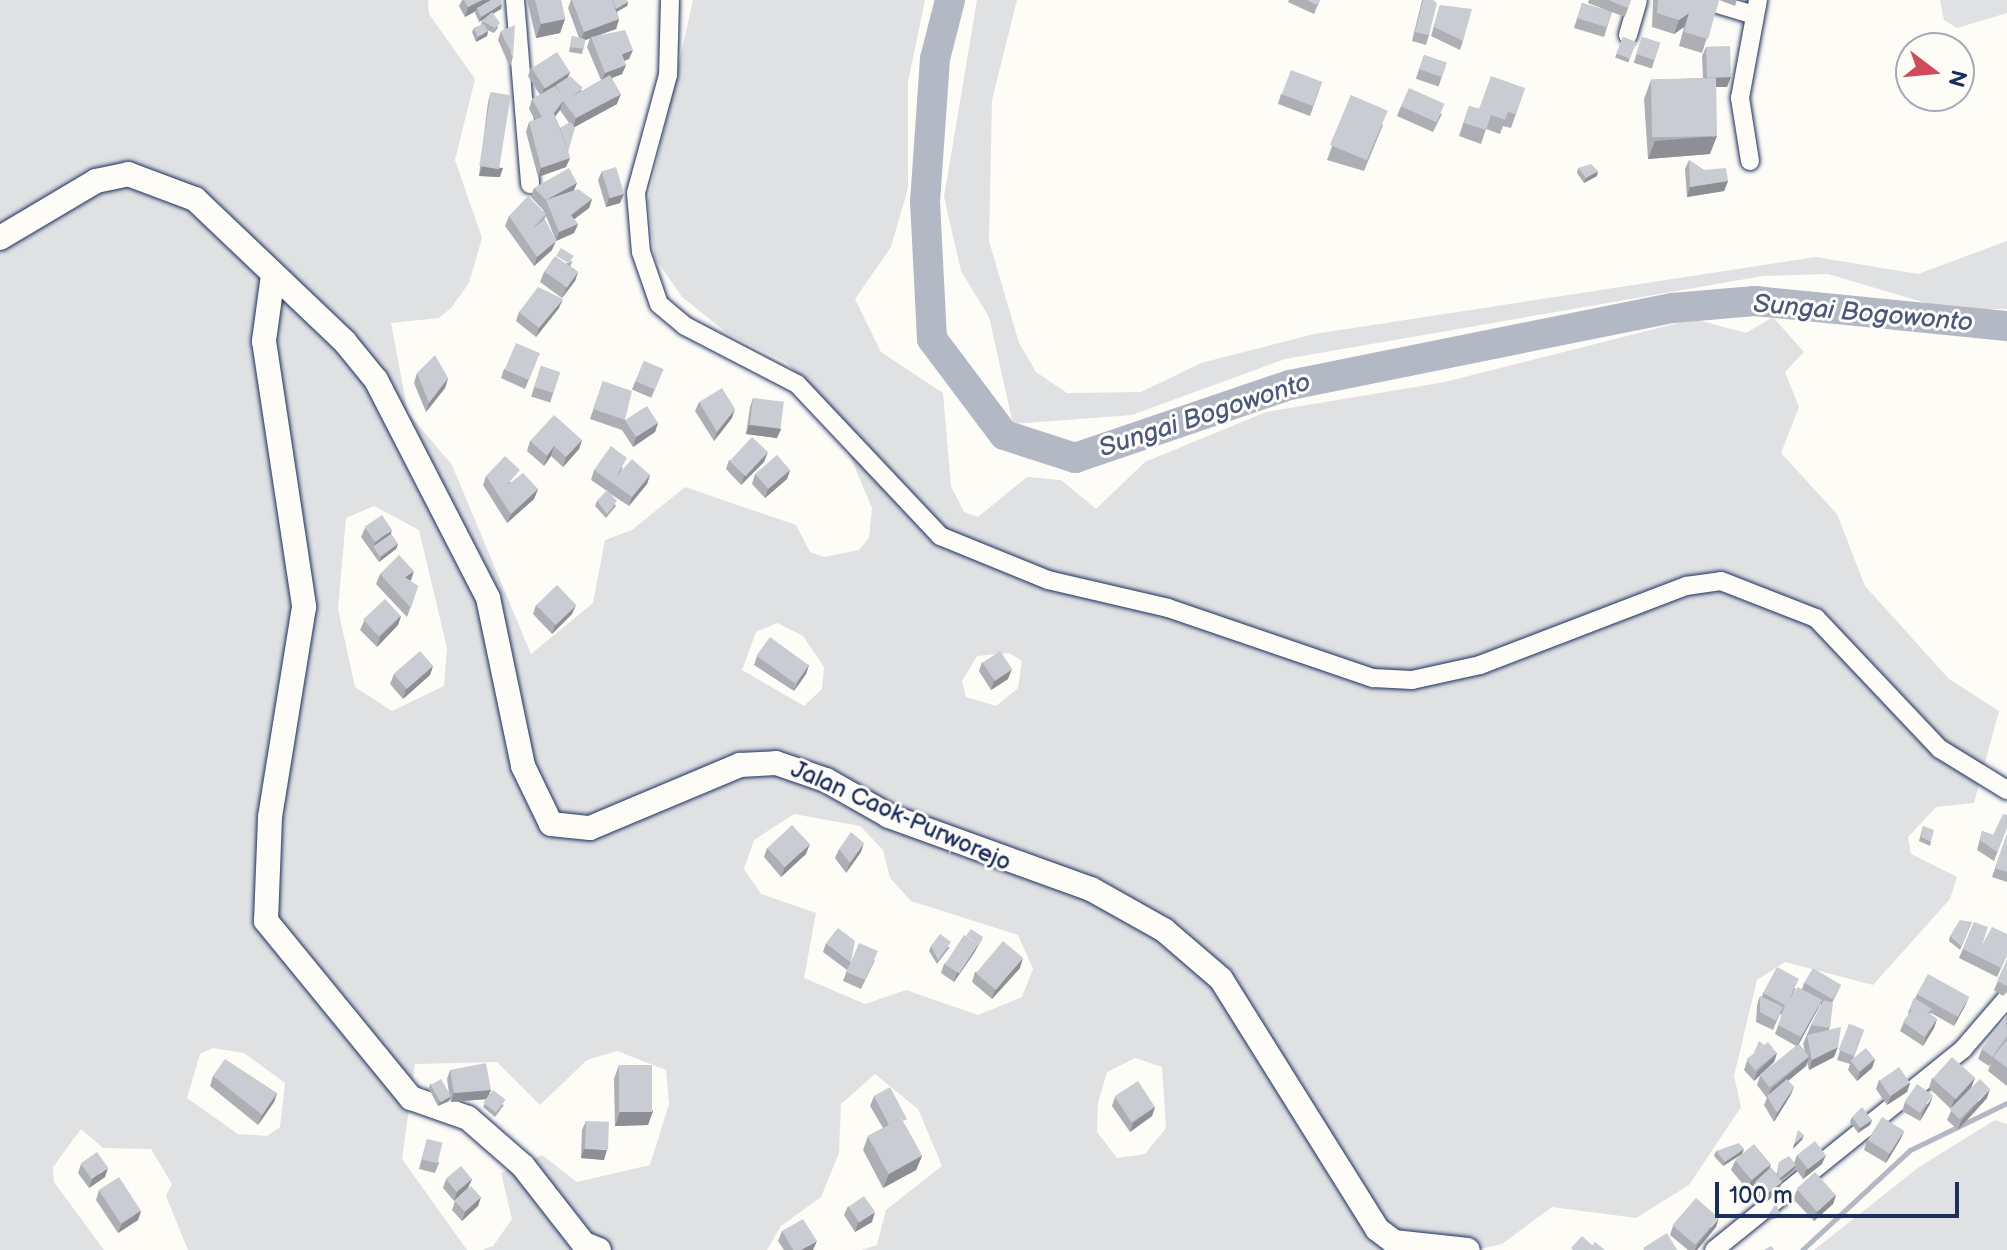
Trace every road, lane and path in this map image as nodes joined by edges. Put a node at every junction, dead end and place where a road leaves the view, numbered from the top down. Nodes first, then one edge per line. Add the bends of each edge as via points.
1 (515, 0) edge
2 (670, 0) edge
3 (1638, 0) edge
4 (1704, 0) edge
5 (1756, 8) edge
6 (1628, 35) edge
7 (1750, 161) dead end
8 (530, 184) dead end
9 (0, 238) edge
10 (273, 275) junction
11 (2007, 790) edge
12 (2007, 998) edge
13 (599, 1250) edge
14 (1468, 1250) edge
15 (1714, 1250) edge

1 - 8 street
2 - 11 street via 668,75 636,193 641,252 659,304 685,326 797,384 940,536 1048,580 1168,608 1373,678 1412,680 1480,665 1686,586 1721,581 1816,618 1940,749
3 - 6 street
4 - 5 street
5 - 7 street via 1740,98
9 - 10 street, Jalan Caok-Purworejo via 96,181 128,174 195,199
10 - 13 street via 264,341 304,607 270,817 266,921 411,1098 468,1118 523,1166 584,1244
10 - 14 street, Jalan Caok-Purworejo via 376,380 428,492 472,561 488,598 536,803 551,824 590,828 740,765 776,763 826,780 889,816 1091,889 1164,930 1221,979 1377,1229 1394,1242
12 - 15 street via 1963,1049

